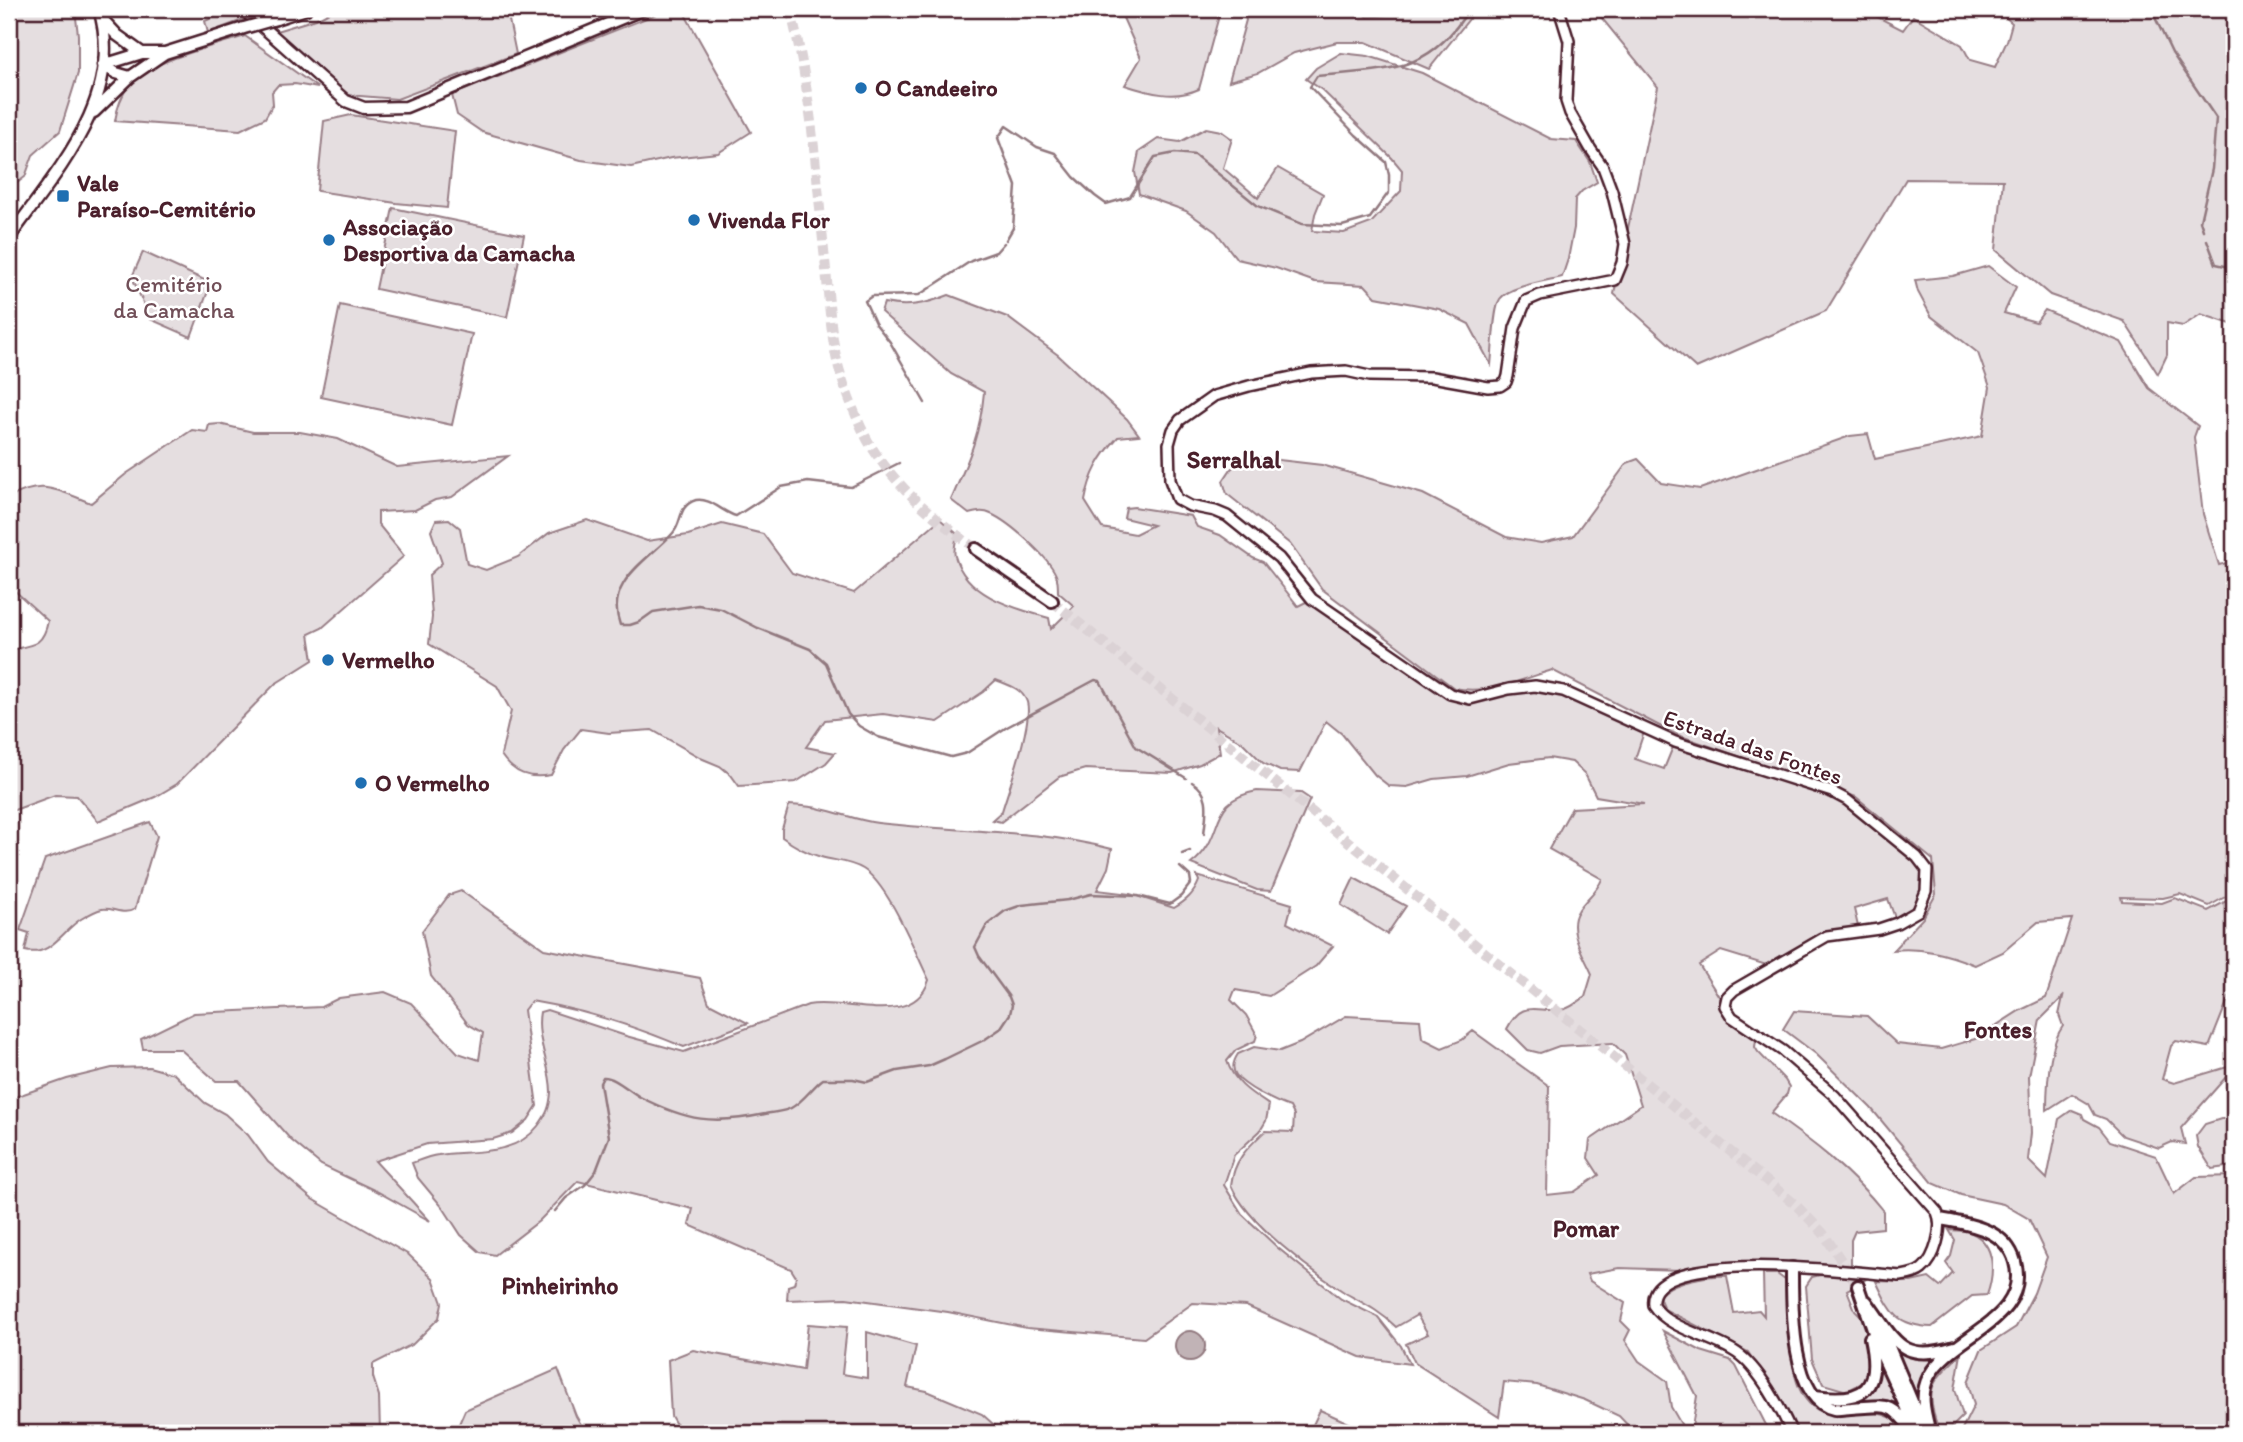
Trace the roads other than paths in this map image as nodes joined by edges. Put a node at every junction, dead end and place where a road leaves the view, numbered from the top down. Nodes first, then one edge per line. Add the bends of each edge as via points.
1 (243, 9) edge
2 (306, 9) edge
3 (644, 9) edge
4 (1559, 9) edge
5 (100, 13) edge
6 (142, 53) junction
7 (165, 53) junction
8 (103, 65) junction
9 (134, 74) junction
10 (91, 114) junction
11 (9, 238) edge
12 (976, 549) tunnel mouth
13 (1052, 601) tunnel mouth
14 (1940, 1219) junction
15 (1792, 1268) junction
16 (1859, 1290) junction
17 (1958, 1346) junction
18 (1815, 1396) junction
19 (1792, 1433) edge
20 (1914, 1433) edge
21 (1919, 1433) edge
22 (1927, 1433) edge

1 - 3 main road via 346,101 364,108 406,107
2 - 7 main road, bridge
4 - 14 street, Estrada das Fontes via 1569,41 1566,101 1603,167 1625,244 1615,280 1526,301 1515,328 1508,376 1500,386 1346,371 1311,373 1214,396 1180,419 1171,437 1168,452 1173,493 1190,506 1227,516 1279,558 1312,599 1460,699 1535,686 1563,691 1675,742 1832,792 1917,857 1927,870 1926,891 1918,911 1879,929 1827,936 1734,990 1725,1006 1732,1017 1783,1051 1835,1096
5 - 6 main road via 117,35
5 - 8 main road
6 - 7 main road
6 - 8 main road
6 - 9 main road
7 - 9 main road
8 - 9 main road via 116,73
8 - 10 main road
9 - 10 main road
10 - 11 main road
12 - 13 main road
14 - 15 street via 1931,1256 1916,1273 1901,1276
14 - 17 main road via 1983,1228 2001,1240 2011,1251 2017,1273 2005,1308
15 - 18 main road via 1799,1364 1805,1384
15 - 19 street via 1736,1265 1688,1273 1661,1283 1652,1299 1664,1318 1746,1360
16 - 17 main road via 1904,1348 1924,1354
16 - 18 main road via 1874,1362 1871,1380 1852,1398
16 - 21 main road via 1881,1353
16 - 22 main road
17 - 22 main road via 1933,1369 1924,1388
18 - 20 main road via 1834,1409 1885,1405

